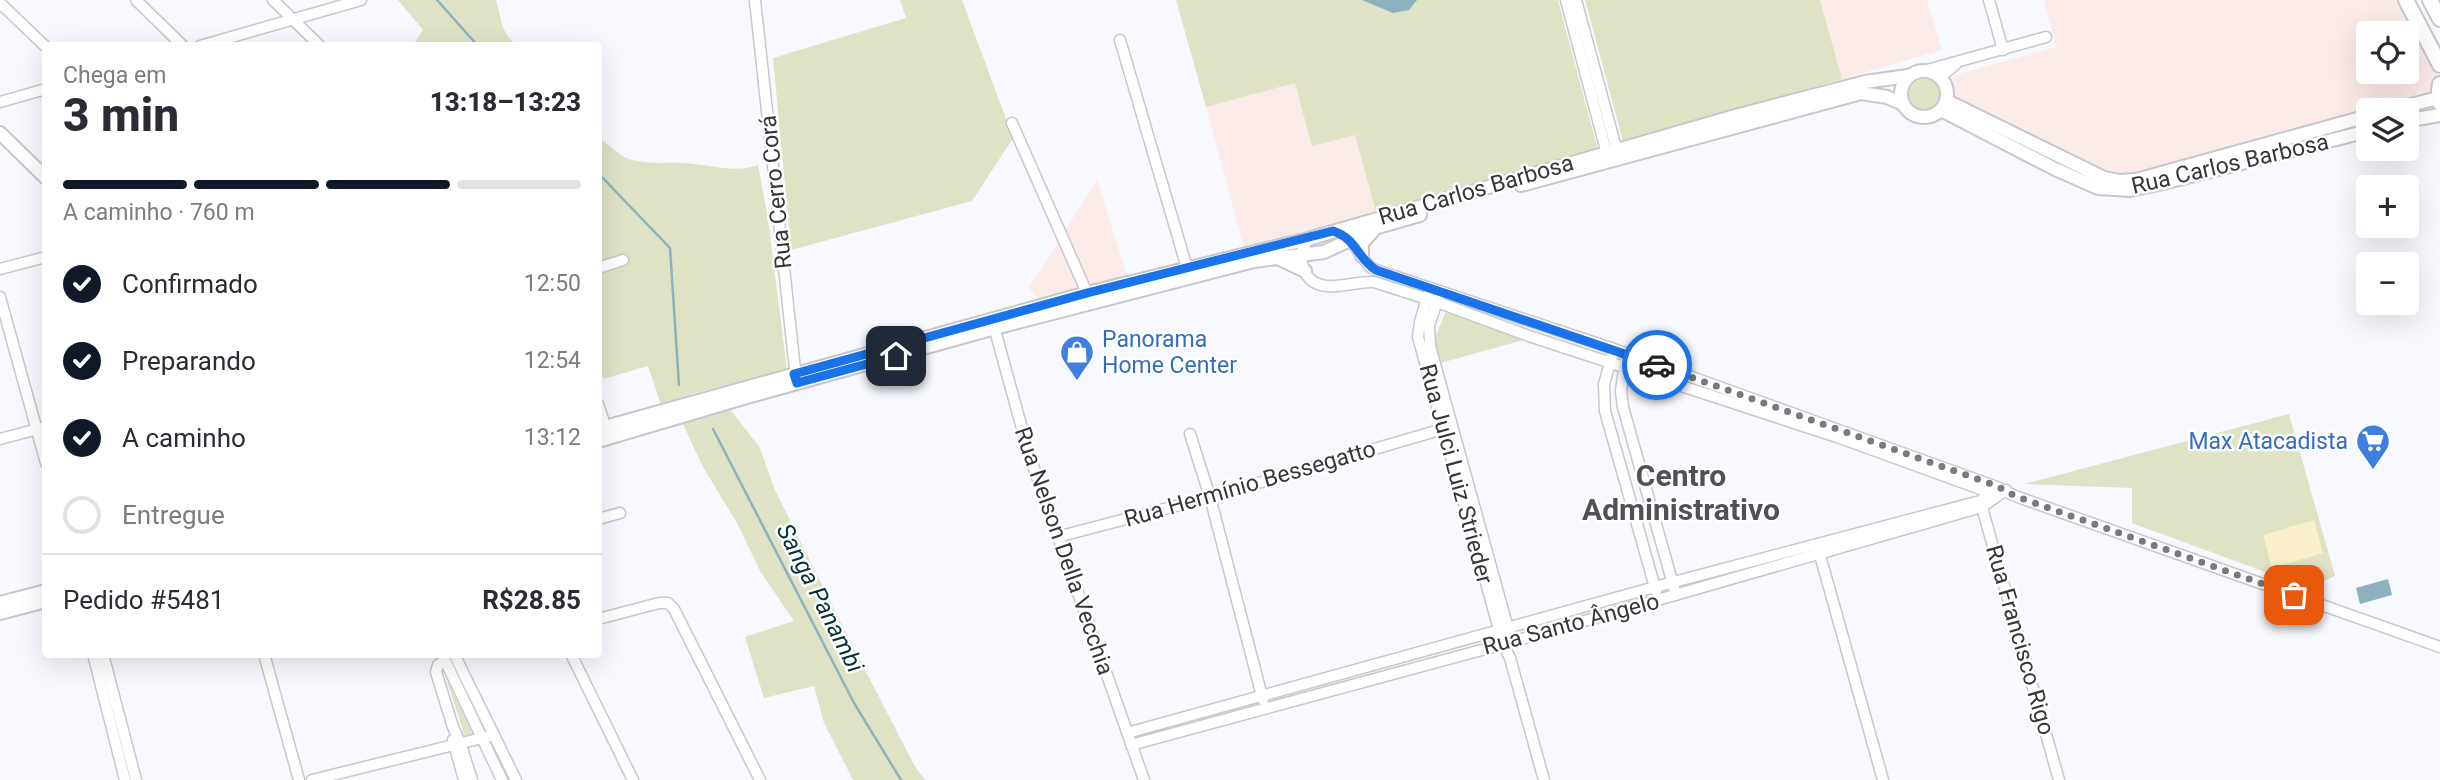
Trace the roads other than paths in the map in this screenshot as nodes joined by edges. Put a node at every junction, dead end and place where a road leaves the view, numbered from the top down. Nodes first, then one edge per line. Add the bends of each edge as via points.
1 (135, 0) edge
2 (274, 0) edge
3 (361, 0) edge
4 (755, 0) edge
5 (1566, 0) edge
6 (1576, 0) edge
7 (1989, 0) edge
8 (2406, 0) edge
9 (2430, 0) edge
10 (0, 2) edge
11 (2440, 19) edge
12 (294, 20) junction
13 (2046, 37) dead end
14 (1120, 40) dead end
15 (179, 42) edge
16 (214, 42) edge
17 (316, 42) edge
18 (42, 43) edge
19 (2003, 50) junction
20 (1959, 61) junction
21 (2440, 65) edge
22 (1927, 70) junction
23 (1908, 76) junction
24 (1940, 77) junction
25 (42, 90) edge
26 (2439, 95) edge
27 (2419, 101) edge
28 (0, 102) edge
29 (1903, 104) junction
30 (1944, 105) junction
31 (2440, 115) edge
32 (2419, 119) edge
33 (2356, 120) edge
34 (1012, 123) dead end
35 (0, 133) edge
36 (2356, 134) edge
37 (1613, 155) junction
38 (2062, 157) junction
39 (2055, 169) junction
40 (2194, 170) junction
41 (42, 174) edge
42 (1472, 195) junction
43 (1378, 228) junction
44 (1333, 231) junction
45 (1308, 239) junction
46 (1351, 240) junction
47 (1300, 256) junction
48 (1362, 256) junction
49 (42, 258) edge
50 (1276, 258) junction
51 (624, 260) dead end
52 (602, 267) edge
53 (1186, 268) junction
54 (0, 269) edge
55 (1305, 271) junction
56 (1087, 293) junction
57 (1434, 295) junction
58 (0, 297) edge
59 (993, 324) junction
60 (1614, 349) junction
61 (1627, 354) junction
62 (1610, 361) junction
63 (1625, 366) junction
64 (796, 378) junction
65 (1803, 420) junction
66 (41, 428) edge
67 (1443, 429) junction
68 (603, 434) edge
69 (1190, 434) dead end
70 (0, 439) edge
71 (1998, 491) junction
72 (1210, 497) junction
73 (1981, 504) junction
74 (620, 513) dead end
75 (602, 518) edge
76 (1057, 537) junction
77 (1818, 549) junction
78 (1672, 582) junction
79 (1655, 587) junction
80 (42, 592) edge
81 (1676, 596) junction
82 (1659, 600) junction
83 (42, 602) edge
84 (0, 603) edge
85 (0, 613) edge
86 (602, 618) edge
87 (1504, 629) junction
88 (1507, 643) junction
89 (2440, 647) edge
90 (94, 658) edge
91 (104, 658) edge
92 (265, 658) edge
93 (449, 658) edge
94 (453, 658) edge
95 (453, 658) edge
96 (573, 658) edge
97 (1262, 696) junction
98 (1264, 708) junction
99 (1127, 733) junction
100 (494, 735) junction
101 (482, 739) junction
102 (1131, 745) junction
103 (457, 746) junction
104 (125, 780) edge
105 (136, 780) edge
106 (299, 780) edge
107 (312, 780) edge
108 (464, 780) edge
109 (472, 780) edge
110 (502, 780) edge
111 (516, 780) edge
112 (633, 780) edge
113 (760, 780) edge
114 (1144, 780) edge
115 (1544, 780) edge
116 (1882, 780) edge
117 (2059, 780) edge

1 - 15 street
2 - 12 street
3 - 12 street
4 - 64 street, Rua Cerro Corá
5 - 37 street
6 - 37 street
7 - 19 street
8 - 21 main road
9 - 11 main road
10 - 18 street
12 - 16 street
12 - 17 street
13 - 19 street, Rua Carlos Barbosa
14 - 53 street
19 - 20 street, Rua Carlos Barbosa
20 - 22 street, Rua Carlos Barbosa
20 - 24 street, Rua Carlos Barbosa
22 - 23 street, Rua Carlos Barbosa
22 - 24 street
23 - 29 street via 1901,89
23 - 37 street, Rua Carlos Barbosa via 1839,89
24 - 30 street via 1946,84
25 - 28 street
26 - 27 street
29 - 30 street, Rua Carlos Barbosa via 1920,117
29 - 37 street, Rua Carlos Barbosa via 1861,93
30 - 38 street, Rua Carlos Barbosa
30 - 39 street, Rua Carlos Barbosa
31 - 32 street
33 - 40 street, Rua Carlos Barbosa
34 - 56 street
35 - 41 street
36 - 40 street, Rua Carlos Barbosa
37 - 42 street, Rua Carlos Barbosa
38 - 39 street
38 - 40 street, Rua Carlos Barbosa via 2119,181
39 - 40 street, Rua Carlos Barbosa via 2109,190 2130,190
42 - 43 street, Rua Carlos Barbosa
42 - 44 street, Rua Carlos Barbosa
43 - 46 street, Rua Carlos Barbosa
43 - 48 street via 1362,243
44 - 45 street, Rua Carlos Barbosa
44 - 46 street
45 - 47 street
45 - 53 street, Rua Carlos Barbosa
46 - 47 street, Rua Carlos Barbosa
46 - 48 street
47 - 50 street, Rua Carlos Barbosa
47 - 55 street
48 - 57 street via 1376,270
49 - 54 street
50 - 55 street
50 - 59 street, Rua Carlos Barbosa
51 - 52 street
53 - 56 street, Rua Carlos Barbosa
55 - 57 street via 1324,286 1366,281
56 - 59 street, Rua Carlos Barbosa
57 - 60 street
57 - 62 street via 1529,335
57 - 67 street, Rua Julci Luiz Strieder via 1418,337
57 - 87 street, Rua Julci Luiz Strieder via 1430,346
58 - 66 street
59 - 64 street, Rua Carlos Barbosa
59 - 76 street, Rua Nelson Della Vecchia
60 - 61 street
60 - 62 street
61 - 63 street
61 - 65 street
62 - 63 street
62 - 79 street via 1604,384 1605,411
63 - 65 street
63 - 78 street via 1620,391 1623,407
64 - 68 street, Rua Carlos Barbosa
65 - 71 street
66 - 70 street
67 - 72 street, Rua Hermínio Bessegatto
67 - 87 street, Rua Julci Luiz Strieder
69 - 72 street
71 - 73 street, Rua Santo Ângelo
71 - 89 street
72 - 76 street, Rua Hermínio Bessegatto
72 - 97 street
73 - 77 street, Rua Santo Ângelo
73 - 117 street, Rua Francisco Rigo
74 - 75 street
76 - 99 street, Rua Nelson Della Vecchia
77 - 78 street, Rua Santo Ângelo
77 - 81 street, Rua Santo Ângelo
77 - 116 street
78 - 79 street, Rua Santo Ângelo
78 - 81 street
79 - 82 street
79 - 87 street, Rua Santo Ângelo
80 - 84 street
81 - 82 street, Rua Santo Ângelo
82 - 88 street, Rua Santo Ângelo
83 - 85 street
86 - 113 street via 659,603 674,609
87 - 88 street, Rua Julci Luiz Strieder
87 - 97 street, Rua Santo Ângelo
88 - 98 street, Rua Santo Ângelo
88 - 115 street, Rua Julci Luiz Strieder
90 - 104 street
91 - 105 street
92 - 106 street
93 - 103 street via 436,672
94 - 100 street
95 - 101 street
96 - 112 street
97 - 98 street
97 - 99 street, Rua Santo Ângelo
98 - 102 street, Rua Santo Ângelo
99 - 102 street, Rua Nelson Della Vecchia
100 - 101 street
100 - 111 street
101 - 103 street
101 - 110 street
102 - 114 street, Rua Nelson Della Vecchia
103 - 107 street
103 - 108 street
103 - 109 street

